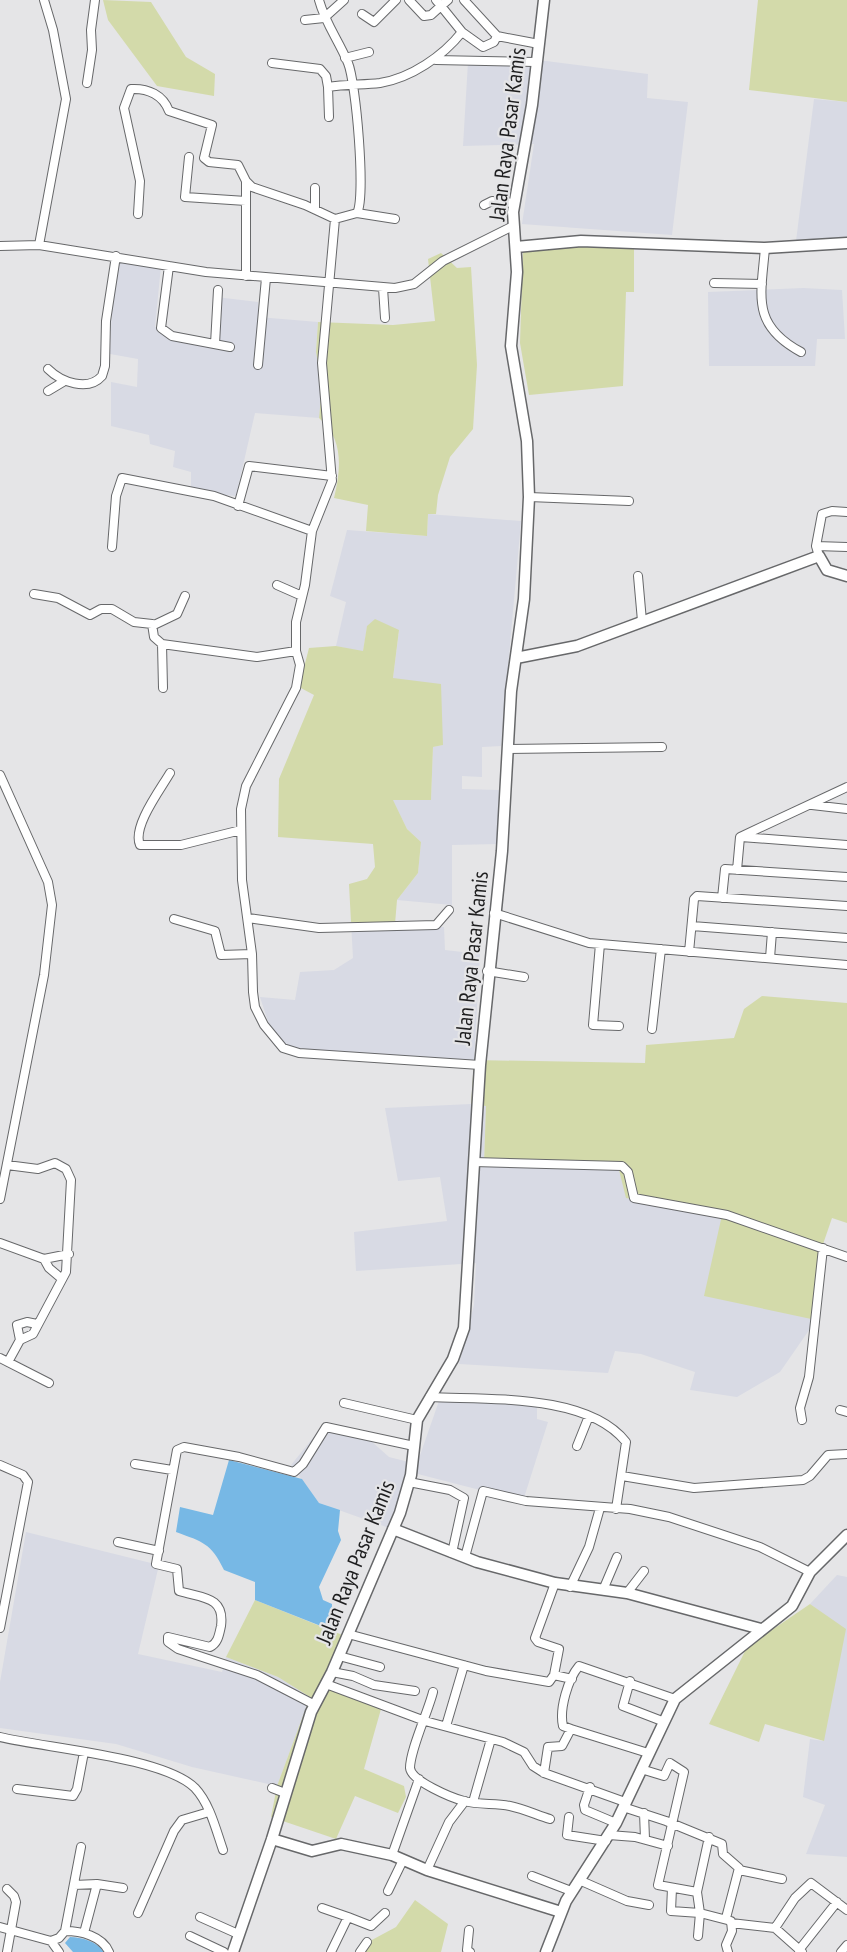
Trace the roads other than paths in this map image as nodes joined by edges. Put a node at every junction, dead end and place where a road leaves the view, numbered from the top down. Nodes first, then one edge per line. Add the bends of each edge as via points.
1 (44, 0) edge
2 (95, 0) edge
3 (319, 0) edge
4 (344, 0) edge
5 (396, 0) edge
6 (409, 0) edge
7 (464, 0) edge
8 (544, 0) edge
9 (441, 2) edge
10 (362, 14) dead end
11 (324, 18) junction
12 (304, 20) dead end
13 (462, 32) junction
14 (497, 36) junction
15 (539, 44) junction
16 (369, 52) dead end
17 (345, 58) junction
18 (436, 60) junction
19 (536, 62) junction
20 (272, 63) dead end
21 (87, 83) dead end
22 (353, 83) junction
23 (328, 87) junction
24 (329, 117) dead end
25 (189, 157) dead end
26 (246, 181) junction
27 (315, 188) dead end
28 (246, 201) junction
29 (514, 203) junction
30 (484, 205) dead end
31 (315, 210) junction
32 (357, 213) junction
33 (138, 214) dead end
34 (335, 219) junction
35 (395, 219) dead end
36 (513, 226) junction
37 (847, 243) edge
38 (39, 245) junction
39 (0, 246) edge
40 (516, 247) junction
41 (765, 248) junction
42 (116, 256) junction
43 (169, 266) junction
44 (246, 276) junction
45 (266, 278) junction
46 (330, 283) junction
47 (714, 284) dead end
48 (762, 284) junction
49 (383, 288) junction
50 (218, 290) dead end
51 (385, 318) dead end
52 (215, 344) junction
53 (230, 347) dead end
54 (801, 352) dead end
55 (258, 365) dead end
56 (48, 369) dead end
57 (63, 382) junction
58 (48, 391) dead end
59 (332, 476) junction
60 (529, 497) junction
61 (629, 501) dead end
62 (238, 506) junction
63 (847, 512) edge
64 (312, 531) junction
65 (112, 547) dead end
66 (847, 547) edge
67 (818, 551) junction
68 (638, 576) dead end
69 (847, 576) edge
70 (278, 585) dead end
71 (34, 594) dead end
72 (185, 596) dead end
73 (302, 596) junction
74 (642, 621) junction
75 (154, 625) junction
76 (162, 644) junction
77 (296, 651) junction
78 (516, 658) junction
79 (163, 688) dead end
80 (663, 747) dead end
81 (508, 749) junction
82 (170, 773) dead end
83 (0, 775) edge
84 (847, 787) edge
85 (810, 805) junction
86 (847, 809) edge
87 (241, 830) junction
88 (740, 837) junction
89 (847, 845) edge
90 (737, 870) junction
91 (847, 877) edge
92 (722, 898) junction
93 (847, 906) edge
94 (449, 910) dead end
95 (494, 914) junction
96 (248, 918) junction
97 (174, 919) dead end
98 (692, 926) junction
99 (772, 932) junction
100 (847, 938) edge
101 (600, 944) junction
102 (661, 949) junction
103 (689, 952) junction
104 (252, 954) junction
105 (770, 958) junction
106 (847, 965) edge
107 (488, 971) junction
108 (524, 977) dead end
109 (619, 1026) dead end
110 (652, 1029) dead end
111 (480, 1065) junction
112 (474, 1162) junction
113 (7, 1165) junction
114 (0, 1199) edge
115 (0, 1242) edge
116 (823, 1248) junction
117 (69, 1254) junction
118 (847, 1257) edge
119 (44, 1259) junction
120 (62, 1279) junction
121 (37, 1324) junction
122 (20, 1340) junction
123 (4, 1360) edge
124 (49, 1383) dead end
125 (430, 1397) junction
126 (344, 1403) dead end
127 (589, 1416) junction
128 (417, 1420) junction
129 (802, 1420) dead end
130 (414, 1446) junction
131 (576, 1446) dead end
132 (847, 1454) edge
133 (135, 1464) dead end
134 (0, 1465) edge
135 (172, 1470) junction
136 (622, 1476) junction
137 (409, 1482) junction
138 (600, 1508) junction
139 (616, 1509) junction
140 (393, 1530) junction
141 (847, 1535) edge
142 (118, 1542) dead end
143 (159, 1551) junction
144 (452, 1552) junction
145 (465, 1557) junction
146 (617, 1557) dead end
147 (644, 1571) dead end
148 (810, 1572) junction
149 (555, 1583) junction
150 (570, 1587) junction
151 (603, 1590) junction
152 (627, 1593) junction
153 (0, 1628) edge
154 (761, 1629) junction
155 (348, 1634) junction
156 (339, 1656) junction
157 (464, 1665) junction
158 (380, 1667) dead end
159 (332, 1672) junction
160 (554, 1675) junction
161 (572, 1679) junction
162 (630, 1681) junction
163 (326, 1683) junction
164 (415, 1691) dead end
165 (433, 1692) dead end
166 (675, 1699) junction
167 (315, 1705) junction
168 (426, 1721) junction
169 (662, 1721) junction
170 (446, 1726) junction
171 (571, 1729) junction
172 (0, 1737) edge
173 (491, 1739) junction
174 (84, 1752) junction
175 (648, 1753) junction
176 (641, 1769) junction
177 (544, 1773) junction
178 (418, 1779) junction
179 (590, 1787) junction
180 (272, 1788) dead end
181 (17, 1789) dead end
182 (285, 1793) junction
183 (469, 1802) junction
184 (624, 1804) junction
185 (209, 1812) junction
186 (644, 1813) junction
187 (569, 1817) dead end
188 (550, 1819) dead end
189 (616, 1823) junction
190 (674, 1823) junction
191 (709, 1837) junction
192 (607, 1838) junction
193 (273, 1839) junction
194 (645, 1839) junction
195 (668, 1846) junction
196 (81, 1847) dead end
197 (223, 1850) dead end
198 (392, 1855) junction
199 (404, 1860) junction
200 (738, 1869) junction
201 (427, 1870) junction
202 (532, 1876) dead end
203 (782, 1879) dead end
204 (579, 1880) junction
205 (97, 1884) junction
206 (74, 1885) junction
207 (123, 1888) dead end
208 (672, 1888) junction
209 (7, 1889) dead end
210 (388, 1891) dead end
211 (571, 1892) junction
212 (697, 1892) junction
213 (837, 1902) junction
214 (649, 1905) dead end
215 (322, 1908) dead end
216 (847, 1910) edge
217 (561, 1912) junction
218 (138, 1913) dead end
219 (385, 1913) dead end
220 (700, 1913) junction
221 (200, 1917) dead end
222 (348, 1917) junction
223 (729, 1920) junction
224 (0, 1927) edge
225 (775, 1928) junction
226 (11, 1930) junction
227 (469, 1930) dead end
228 (65, 1931) junction
229 (84, 1933) junction
230 (238, 1934) junction
231 (190, 1936) dead end
232 (698, 1936) dead end
233 (51, 1941) junction
234 (367, 1942) dead end
235 (847, 1944) edge
236 (800, 1951) edge
237 (7, 1952) edge
238 (59, 1952) edge
239 (109, 1952) edge
240 (224, 1952) edge
241 (233, 1952) edge
242 (331, 1952) edge
243 (360, 1952) edge
244 (470, 1952) edge
245 (546, 1952) edge
246 (728, 1952) edge
247 (841, 1952) edge

1 - 38 street via 66,111
2 - 21 street
3 - 11 street
4 - 11 street
5 - 10 street via 374,22
6 - 9 street via 427,16
7 - 14 street
8 - 15 main road, Jalan Raya Pasar Kamis
9 - 13 street
11 - 12 street
11 - 17 street
13 - 14 street via 483,47
13 - 18 street
14 - 15 street
15 - 19 main road, Jalan Raya Pasar Kamis
16 - 17 street
17 - 22 street
18 - 19 street
18 - 22 street via 381,82
19 - 29 main road, Jalan Raya Pasar Kamis
20 - 23 street via 320,69
22 - 23 street
22 - 32 street via 362,190
23 - 24 street
25 - 28 street via 185,197
26 - 28 street
26 - 31 street via 252,187
26 - 33 street via 238,165 205,161 212,127 209,123 169,111 164,100 153,93 131,89 124,108 140,181
27 - 31 street
28 - 44 street
29 - 30 street via 492,201
29 - 36 main road, Jalan Raya Pasar Kamis
31 - 34 street
32 - 34 street
32 - 35 street
34 - 46 street
36 - 40 main road, Jalan Raya Pasar Kamis
36 - 49 street via 443,261 414,284
37 - 41 main road
38 - 39 street
38 - 42 street
40 - 41 main road via 581,241
40 - 60 main road, Jalan Raya Pasar Kamis via 511,346 527,441
41 - 48 street
42 - 43 street
42 - 57 street via 106,321 104,372 99,380
43 - 44 street
43 - 52 street via 161,328 172,336
44 - 45 street
45 - 46 street
45 - 55 street
46 - 49 street
46 - 59 street via 322,363
47 - 48 street
48 - 54 street via 763,315 779,337
49 - 51 street
50 - 52 street
52 - 53 street
56 - 57 street
57 - 58 street
59 - 62 street via 249,466
59 - 64 street
60 - 61 street
60 - 78 main road, Jalan Raya Pasar Kamis via 524,599
62 - 64 street
62 - 65 street via 214,496 122,478 116,496
63 - 67 street via 822,514
64 - 73 street
66 - 67 street
67 - 69 main road via 827,570
67 - 74 main road
68 - 74 street
70 - 73 street
71 - 75 street via 58,598 90,615 112,609 134,622
72 - 75 street via 177,614
73 - 77 street via 296,622
74 - 78 main road via 577,646
75 - 76 street via 154,637
76 - 77 street via 257,657
76 - 79 street
77 - 87 street via 300,665 298,681 246,786
78 - 81 main road, Jalan Raya Pasar Kamis
80 - 81 street
81 - 95 main road, Jalan Raya Pasar Kamis
82 - 87 street via 142,821 140,845 181,845
83 - 113 street via 48,882 52,905 44,975
84 - 85 street
85 - 86 street
85 - 88 street
87 - 96 street
88 - 89 street
88 - 90 street
90 - 91 street
90 - 92 street via 725,869
92 - 93 street
92 - 98 street via 694,897
94 - 96 street via 436,925 373,928 319,927
95 - 101 street via 544,927 573,940
95 - 107 main road, Jalan Raya Pasar Kamis
96 - 104 street
97 - 104 street via 215,931 221,955
98 - 99 street
98 - 103 street
99 - 100 street
99 - 105 street
101 - 102 street
101 - 109 street via 593,1025
102 - 103 street
102 - 110 street
103 - 105 street
104 - 111 street via 255,1007 283,1048 334,1057
105 - 106 street
107 - 108 street
107 - 111 main road, Jalan Raya Pasar Kamis
111 - 112 main road, Jalan Raya Pasar Kamis
112 - 116 street via 622,1166 628,1172 634,1198 727,1215
112 - 125 main road, Jalan Raya Pasar Kamis via 464,1328 460,1345
113 - 114 street
113 - 117 street via 38,1169 55,1163 69,1174
115 - 119 street
116 - 118 street
116 - 129 street via 809,1377 800,1408
117 - 119 street
117 - 120 street
119 - 120 street
120 - 121 street
121 - 122 street via 33,1334
121 - 122 street via 17,1325
122 - 123 street
123 - 124 street
125 - 127 street via 533,1402
125 - 128 main road, Jalan Raya Pasar Kamis
126 - 128 street
127 - 131 street
127 - 136 street via 626,1442
128 - 130 main road, Jalan Raya Pasar Kamis
130 - 135 street via 328,1427 294,1472 181,1447
130 - 137 main road, Jalan Raya Pasar Kamis
132 - 136 street via 828,1455 803,1480 760,1485 694,1488
133 - 135 street
134 - 153 street via 23,1475 27,1482
135 - 143 street
136 - 139 street
137 - 140 main road, Jalan Raya Pasar Kamis
137 - 144 street via 450,1490 464,1498
138 - 139 street
138 - 145 street via 526,1501 483,1491
138 - 150 street via 589,1547
139 - 148 street via 687,1523 760,1547
140 - 144 main road
140 - 155 main road, Jalan Raya Pasar Kamis
141 - 148 main road
142 - 143 street
143 - 167 street via 156,1564 174,1567 179,1572 179,1591 215,1600 222,1619 217,1640 210,1647 168,1637 170,1644 257,1675
144 - 145 main road
145 - 149 main road
146 - 151 street
147 - 152 street
148 - 154 main road via 792,1606
149 - 150 main road
149 - 160 street via 535,1638 559,1649
150 - 151 main road
151 - 152 main road
152 - 154 main road
154 - 166 main road
155 - 156 main road, Jalan Raya Pasar Kamis
155 - 157 street
156 - 158 street
156 - 159 main road, Jalan Raya Pasar Kamis
157 - 160 street via 546,1683
157 - 170 street
159 - 163 main road, Jalan Raya Pasar Kamis
159 - 164 street via 374,1685
160 - 161 street
161 - 162 street via 576,1667 581,1666
161 - 171 street via 562,1723
162 - 166 street
162 - 169 street via 623,1706
163 - 167 main road, Jalan Raya Pasar Kamis
163 - 168 street
165 - 168 street
166 - 169 main road
167 - 182 main road, Jalan Raya Pasar Kamis
168 - 170 street
168 - 178 street via 413,1750 410,1769
169 - 175 main road
170 - 173 street
171 - 175 street
171 - 177 street via 562,1746 548,1746
172 - 174 street
173 - 177 street via 524,1752 532,1766
173 - 183 street
174 - 181 street via 73,1796
174 - 185 street via 184,1779
175 - 176 main road
176 - 184 main road
176 - 190 street via 664,1776 670,1762 684,1772
177 - 179 street
178 - 183 street
178 - 198 street
179 - 184 street
179 - 189 street via 585,1810
180 - 182 street
182 - 193 main road, Jalan Raya Pasar Kamis
183 - 188 street via 512,1807
183 - 201 street via 449,1822
184 - 186 street
184 - 189 main road
185 - 197 street
185 - 218 street via 182,1820 174,1831
186 - 190 street
186 - 194 street
187 - 192 street via 567,1835
189 - 192 main road
190 - 191 street
190 - 195 street
191 - 200 street via 722,1844 723,1854
191 - 212 street
192 - 194 street
192 - 204 main road
193 - 198 main road via 312,1851 341,1844
193 - 230 main road, Jalan Raya Pasar Kamis
194 - 195 street
195 - 208 street via 658,1885
196 - 206 street
198 - 199 main road
199 - 201 main road
199 - 210 street
200 - 203 street
200 - 223 street
201 - 217 main road
202 - 211 street
204 - 211 main road
204 - 214 street via 627,1901
205 - 206 street
205 - 207 street
205 - 229 street
206 - 228 street
208 - 212 street
208 - 220 street via 671,1911
209 - 226 street via 15,1899
211 - 217 main road
212 - 220 street
213 - 216 street
213 - 225 street via 811,1883 795,1898
213 - 236 street
215 - 222 street
217 - 245 main road
219 - 222 street via 371,1926
220 - 223 street
220 - 232 street
221 - 230 street
222 - 242 street
223 - 225 street
223 - 246 street via 732,1931 726,1945
224 - 226 street
225 - 236 street
226 - 233 street
226 - 237 street
227 - 244 street
228 - 229 street
228 - 233 street
229 - 239 street via 103,1943
230 - 241 main road, Jalan Raya Pasar Kamis
231 - 240 street
233 - 238 street
234 - 243 street
235 - 247 street

